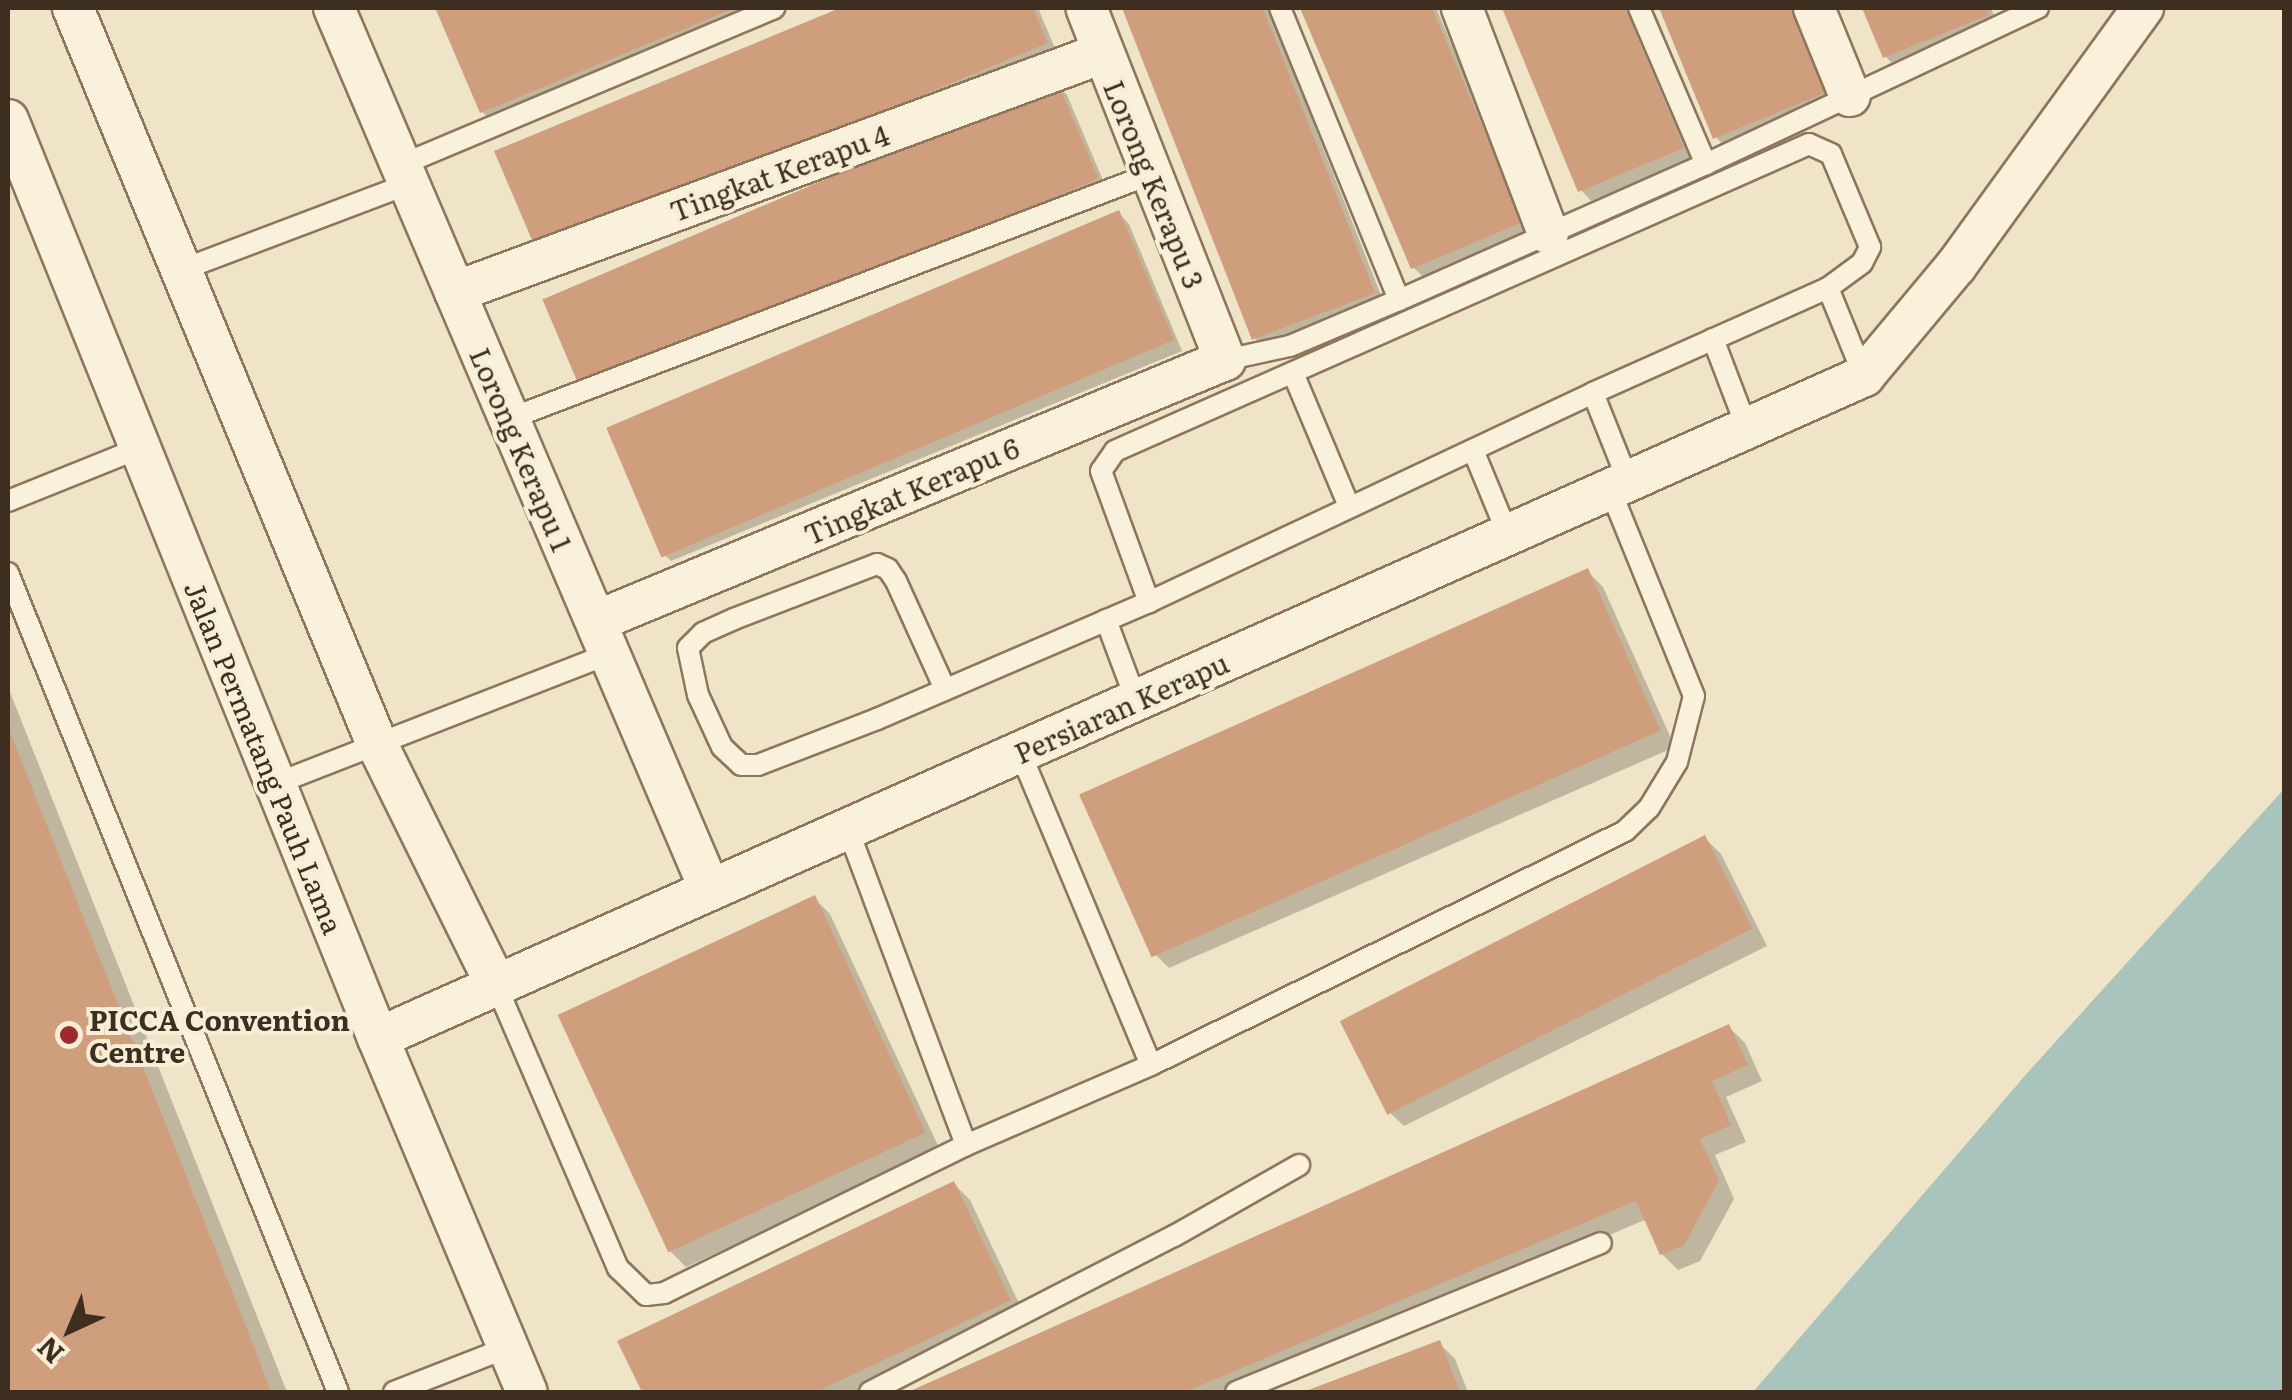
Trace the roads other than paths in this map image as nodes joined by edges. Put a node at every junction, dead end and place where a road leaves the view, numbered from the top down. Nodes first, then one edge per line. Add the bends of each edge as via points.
1 (73, 8) edge
2 (334, 8) edge
3 (774, 8) edge
4 (1086, 8) edge
5 (1280, 8) edge
6 (1462, 8) edge
7 (1639, 8) edge
8 (1814, 8) edge
9 (2038, 8) edge
10 (2143, 8) edge
11 (1998, 16) edge
12 (1104, 53) junction
13 (1850, 96) junction
14 (8, 120) edge
15 (1706, 164) junction
16 (1151, 174) junction
17 (405, 175) junction
18 (1548, 232) junction
19 (181, 270) junction
20 (1828, 288) junction
21 (455, 292) junction
22 (1398, 300) junction
23 (1713, 339) junction
24 (1225, 360) junction
25 (1294, 373) junction
26 (1864, 376) junction
27 (1593, 393) junction
28 (509, 419) junction
29 (1746, 428) junction
30 (140, 448) junction
31 (1474, 450) junction
32 (1619, 485) junction
33 (8, 501) edge
34 (1349, 506) junction
35 (1508, 534) junction
36 (8, 573) edge
37 (1149, 602) junction
38 (1106, 620) junction
39 (603, 637) junction
40 (946, 689) junction
41 (1136, 700) junction
42 (377, 744) junction
43 (1020, 752) junction
44 (276, 784) junction
45 (848, 828) junction
46 (710, 890) junction
47 (496, 986) junction
48 (378, 1038) junction
49 (1151, 1064) junction
50 (966, 1145) junction
51 (1299, 1166) dead end
52 (1601, 1244) dead end
53 (510, 1347) junction
54 (338, 1392) edge
55 (394, 1392) edge
56 (527, 1392) edge
57 (870, 1392) edge
58 (1236, 1392) edge

1 - 19 street
2 - 17 street, Lorong Kerapu 1
3 - 17 lane
4 - 12 street, Lorong Kerapu 3
5 - 22 lane
6 - 18 street
7 - 15 lane
8 - 13 street
9 - 11 lane
10 - 26 street via 1956,266
11 - 13 lane
12 - 16 street, Lorong Kerapu 3
12 - 21 street, Tingkat Kerapu 4
13 - 15 lane
14 - 30 street, Jalan Permatang Pauh Lama
15 - 18 lane
16 - 24 street, Lorong Kerapu 3
16 - 28 lane
17 - 19 lane
17 - 21 street, Lorong Kerapu 1
18 - 22 lane
19 - 42 street
20 - 23 lane
20 - 25 lane via 1862,262 1870,247 1831,154 1809,144
20 - 26 lane
21 - 28 street, Lorong Kerapu 1
22 - 24 lane via 1290,346
23 - 27 lane
23 - 29 lane
24 - 39 street, Tingkat Kerapu 6
25 - 34 lane
25 - 37 lane via 1104,460 1101,471
26 - 29 street, Persiaran Kerapu
27 - 31 lane
27 - 32 lane
28 - 39 street, Lorong Kerapu 1
29 - 32 street, Persiaran Kerapu
30 - 33 lane
30 - 44 street, Jalan Permatang Pauh Lama
31 - 34 lane
31 - 35 lane
32 - 35 street, Persiaran Kerapu
32 - 49 lane via 1694,696 1677,762 1650,808 1625,832
34 - 37 lane
35 - 41 street, Persiaran Kerapu
36 - 54 lane
37 - 38 lane
38 - 40 lane
38 - 41 lane
39 - 42 lane
39 - 46 street, Lorong Kerapu 1
40 - 40 lane via 758,765 742,765 722,747 698,695 688,648 718,626 877,564 896,581
41 - 43 street, Persiaran Kerapu
42 - 44 lane
42 - 47 street
43 - 45 street, Persiaran Kerapu
43 - 49 lane
44 - 48 street, Jalan Permatang Pauh Lama
45 - 46 street, Persiaran Kerapu
45 - 50 lane
46 - 47 street, Persiaran Kerapu
47 - 48 street, Persiaran Kerapu
47 - 50 lane via 618,1268 646,1295 664,1293
48 - 53 street, Jalan Permatang Pauh Lama
49 - 50 lane
51 - 57 lane
52 - 58 lane
53 - 55 lane
53 - 56 street, Jalan Permatang Pauh Lama

